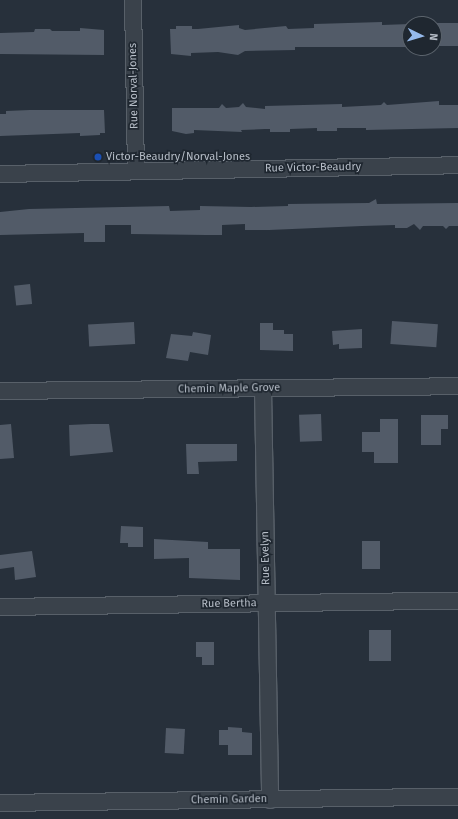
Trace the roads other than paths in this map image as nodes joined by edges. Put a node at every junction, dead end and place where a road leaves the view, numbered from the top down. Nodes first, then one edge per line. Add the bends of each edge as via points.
1 (133, 0) edge
2 (458, 165) edge
3 (136, 172) junction
4 (0, 174) edge
5 (458, 386) edge
6 (263, 388) junction
7 (0, 391) edge
8 (458, 601) edge
9 (267, 603) junction
10 (0, 607) edge
11 (458, 797) edge
12 (270, 800) junction
13 (0, 803) edge

1 - 3 street, Rue Norval-Jones
2 - 3 street, Rue Victor-Beaudry
3 - 4 street, Rue Victor-Beaudry
5 - 6 street, Chemin Maple Grove
6 - 7 street, Chemin Maple Grove
6 - 9 street, Rue Evelyn
8 - 9 street, Rue Bertha
9 - 10 street, Rue Bertha
9 - 12 street, Rue Evelyn
11 - 12 street, Chemin Garden
12 - 13 street, Chemin Garden

